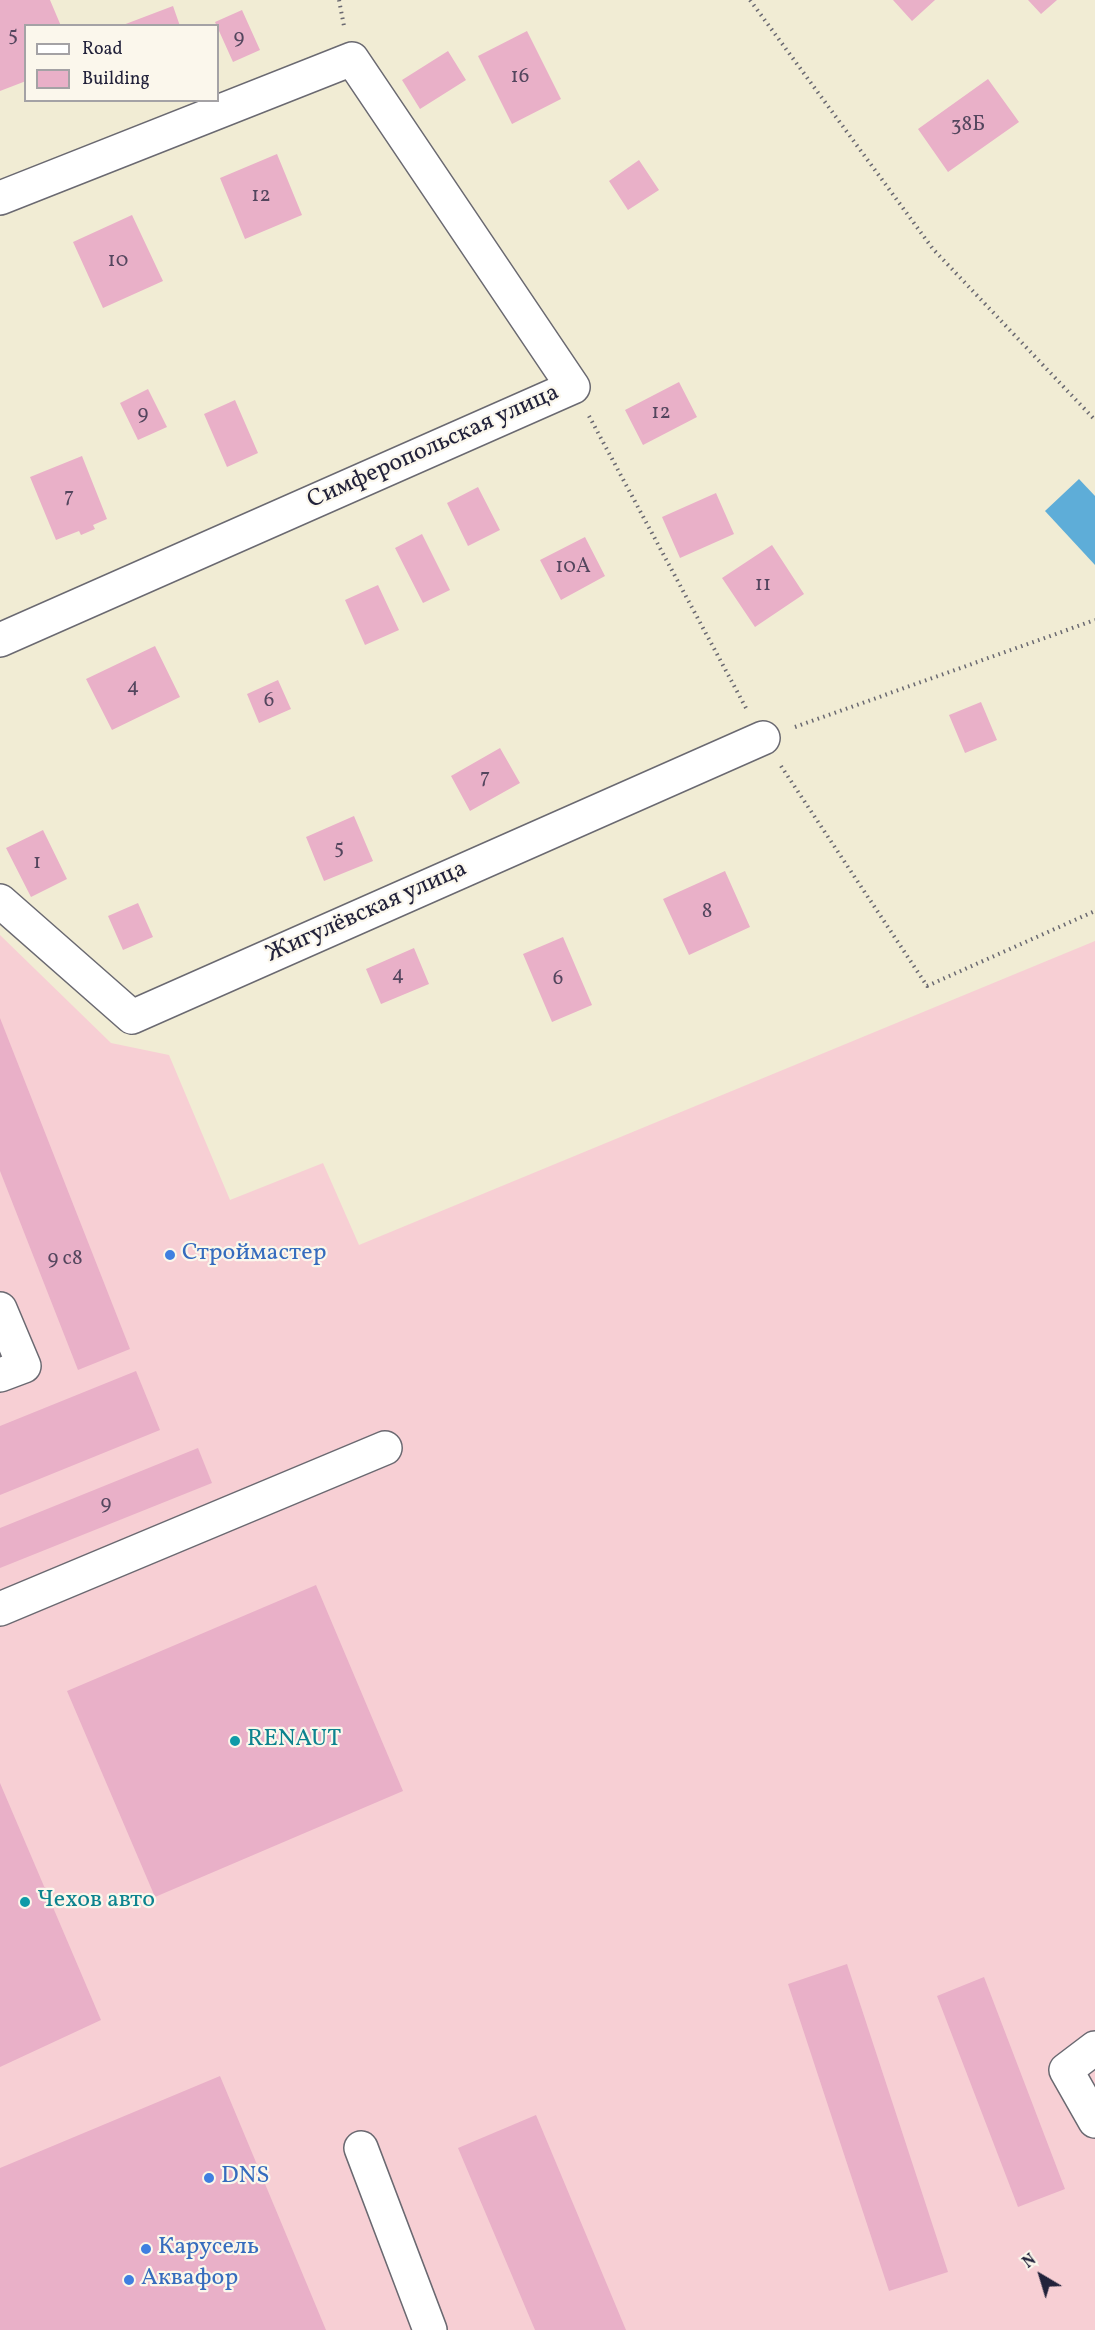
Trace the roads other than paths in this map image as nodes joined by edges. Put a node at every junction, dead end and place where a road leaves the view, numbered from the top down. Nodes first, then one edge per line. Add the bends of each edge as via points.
1 (0, 198) edge
2 (0, 640) edge
3 (763, 738) road end
4 (0, 901) edge
5 (0, 1309) edge
6 (0, 1375) edge
7 (385, 1448) dead end
8 (0, 1609) edge
9 (1095, 2048) edge
10 (1095, 2121) edge
11 (361, 2148) dead end
12 (430, 2330) edge

1 - 2 street, Симферопольская улица via 352,59 573,387
3 - 4 street, Жигулёвская улица via 132,1017
5 - 6 street via 24,1365
7 - 8 street
9 - 10 street via 1066,2070
11 - 12 street

